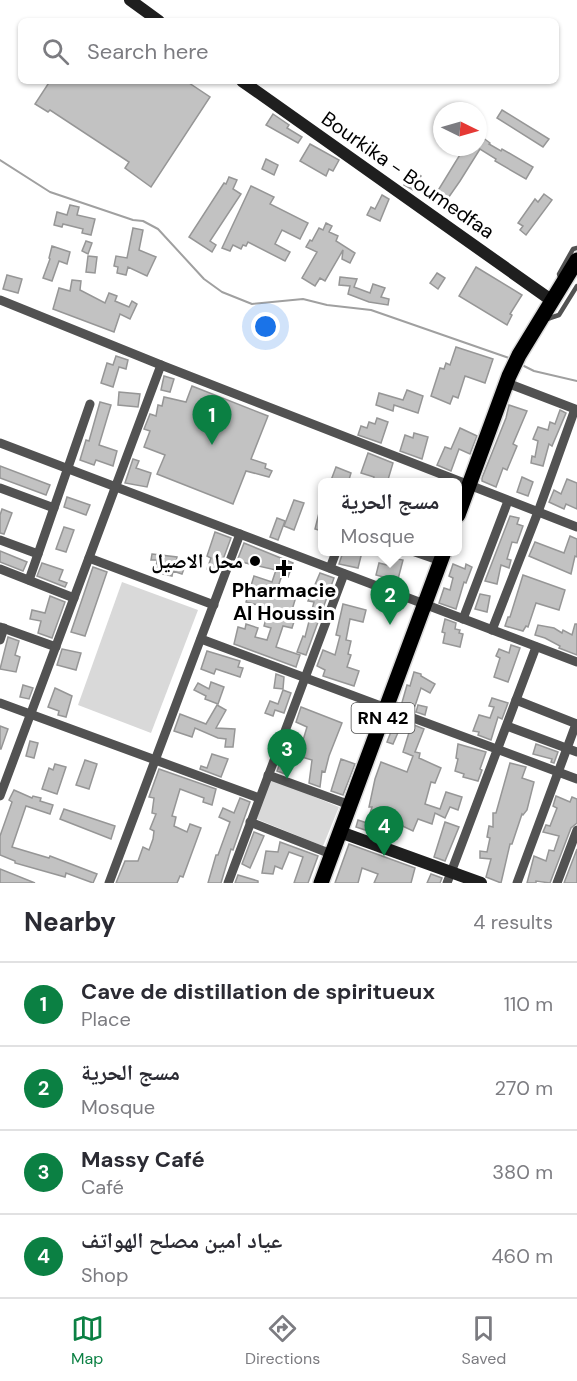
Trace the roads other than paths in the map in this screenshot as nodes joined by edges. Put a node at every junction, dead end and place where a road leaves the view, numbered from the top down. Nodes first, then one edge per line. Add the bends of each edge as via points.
1 (129, 0) edge
2 (155, 18) edge
3 (246, 84) edge
4 (577, 248) edge
5 (577, 260) edge
6 (569, 285) edge
7 (0, 300) edge
8 (551, 300) junction
9 (539, 322) junction
10 (161, 365) junction
11 (508, 380) junction
12 (90, 404) dead end
13 (0, 443) edge
14 (67, 468) junction
15 (448, 478) edge
16 (462, 484) edge
17 (468, 486) junction
18 (115, 487) junction
19 (0, 488) edge
20 (508, 501) junction
21 (462, 503) edge
22 (54, 508) junction
23 (538, 512) junction
24 (577, 527) edge
25 (240, 534) junction
26 (0, 540) edge
27 (38, 554) junction
28 (334, 556) edge
29 (443, 556) edge
30 (89, 558) junction
31 (330, 568) junction
32 (0, 569) edge
33 (344, 574) junction
34 (29, 580) junction
35 (74, 598) junction
36 (214, 605) junction
37 (425, 605) junction
38 (463, 619) junction
39 (2, 627) edge
40 (492, 630) junction
41 (201, 639) junction
42 (0, 640) edge
43 (56, 647) junction
44 (536, 647) junction
45 (577, 662) edge
46 (305, 677) junction
47 (516, 700) junction
48 (0, 703) edge
49 (387, 708) junction
50 (31, 715) junction
51 (577, 724) edge
52 (507, 726) junction
53 (567, 748) junction
54 (498, 749) junction
55 (577, 752) edge
56 (155, 761) junction
57 (558, 772) junction
58 (268, 775) junction
59 (577, 779) edge
60 (0, 796) edge
61 (259, 798) junction
62 (350, 805) junction
63 (250, 822) junction
64 (577, 830) edge
65 (340, 832) junction
66 (332, 855) junction
67 (449, 877) edge
68 (109, 883) edge
69 (228, 883) edge
70 (321, 883) edge
71 (481, 883) edge
72 (517, 883) edge
73 (557, 883) edge

1 - 2 main road
3 - 8 main road, Bourkika - Boumedfaa
4 - 6 lane via 559,274
5 - 6 main road
6 - 8 main road
6 - 9 lane via 559,315
7 - 10 street
8 - 9 main road
9 - 11 main road
10 - 15 street
10 - 18 street
11 - 17 main road
11 - 23 street via 575,409
12 - 14 street
13 - 14 street
14 - 18 street
14 - 22 street
16 - 17 street
17 - 20 street
17 - 21 main road
18 - 25 street
18 - 30 street
19 - 22 street
20 - 23 street
20 - 38 street
22 - 27 street
23 - 24 street
23 - 40 street
25 - 31 street
25 - 36 street
26 - 27 street
27 - 34 street
28 - 31 street
29 - 37 main road, RN 42
30 - 35 street
30 - 36 street
31 - 33 street
32 - 34 street
33 - 37 street
33 - 46 street
34 - 35 street
35 - 43 street
36 - 41 street
37 - 38 street
37 - 49 main road, RN 42
38 - 40 street
39 - 42 street
39 - 43 street
40 - 44 street
41 - 46 street
41 - 56 street
43 - 50 street
44 - 45 street
44 - 47 street
46 - 49 street
46 - 58 street
47 - 51 street
47 - 52 street
48 - 50 street
49 - 54 street
49 - 62 main road, RN 42
50 - 56 street
50 - 60 street
51 - 53 street
52 - 53 street
52 - 54 street
53 - 55 street
53 - 57 street
54 - 57 street
54 - 67 street
56 - 61 street
56 - 68 street
57 - 59 street
57 - 72 street
58 - 61 street
58 - 62 street
61 - 63 street
62 - 65 main road, RN 42
63 - 66 street
63 - 69 street
64 - 73 street
65 - 66 main road, RN 42
65 - 67 main road
66 - 70 main road, RN 42
67 - 71 main road

